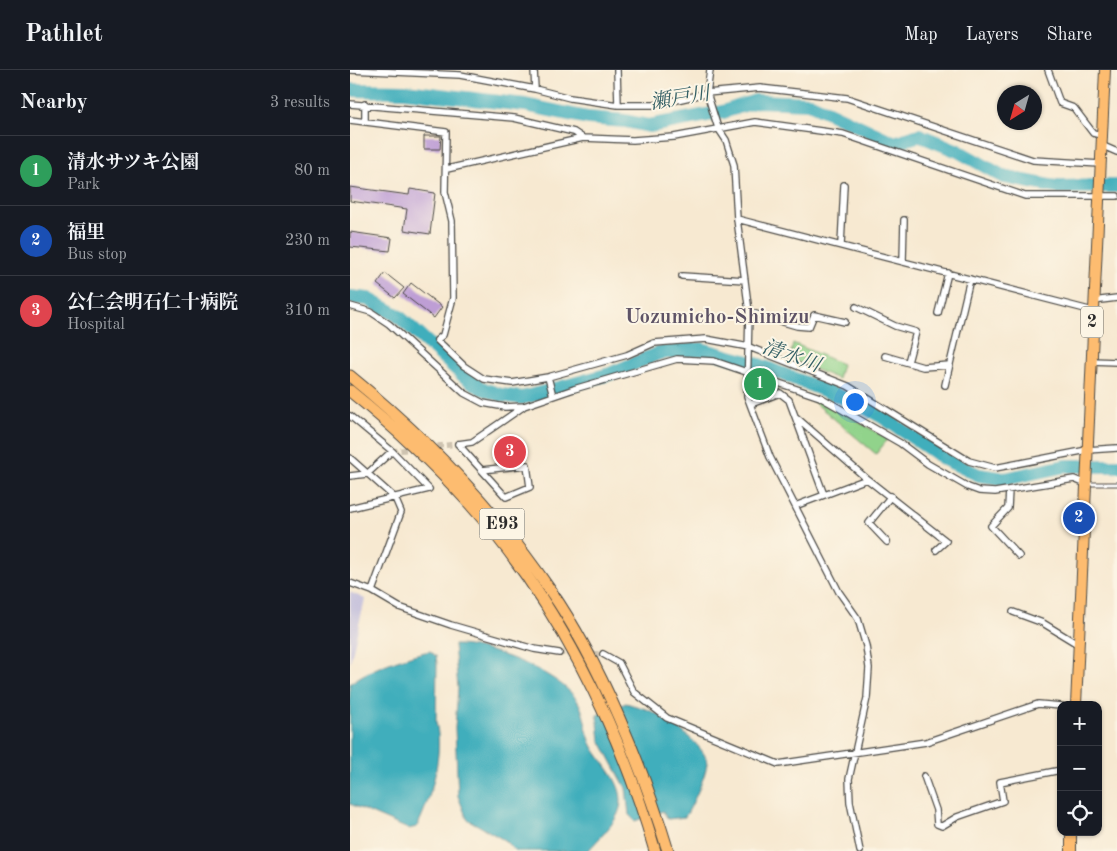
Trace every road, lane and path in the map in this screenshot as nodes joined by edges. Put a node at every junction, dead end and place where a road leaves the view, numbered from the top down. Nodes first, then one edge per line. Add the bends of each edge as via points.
1 (350, 70) edge
2 (369, 70) edge
3 (534, 70) edge
4 (617, 70) edge
5 (710, 70) edge
6 (1048, 70) edge
7 (1105, 70) edge
8 (535, 89) junction
9 (708, 95) junction
10 (350, 104) edge
11 (366, 104) junction
12 (618, 105) junction
13 (350, 120) edge
14 (365, 122) junction
15 (718, 126) junction
16 (582, 138) junction
17 (1101, 140) junction
18 (1117, 152) edge
19 (1100, 164) junction
20 (447, 169) junction
21 (844, 185) dead end
22 (1100, 194) junction
23 (1117, 196) edge
24 (737, 219) junction
25 (904, 220) dead end
26 (841, 245) junction
27 (903, 261) junction
28 (948, 273) junction
29 (682, 276) dead end
30 (970, 279) junction
31 (745, 280) junction
32 (1117, 298) edge
33 (350, 306) edge
34 (1093, 306) junction
35 (856, 307) dead end
36 (749, 312) junction
37 (938, 313) dead end
38 (845, 322) dead end
39 (749, 346) junction
40 (885, 356) dead end
41 (1091, 361) junction
42 (908, 362) junction
43 (1117, 362) edge
44 (950, 365) junction
45 (747, 374) junction
46 (350, 376) edge
47 (548, 377) junction
48 (946, 385) dead end
49 (350, 391) edge
50 (552, 396) junction
51 (751, 404) junction
52 (524, 406) junction
53 (350, 416) edge
54 (796, 417) junction
55 (1117, 448) edge
56 (1087, 450) junction
57 (392, 451) junction
58 (350, 458) edge
59 (482, 470) junction
60 (367, 474) junction
61 (350, 476) edge
62 (867, 479) junction
63 (1086, 484) junction
64 (1117, 484) edge
65 (1008, 490) junction
66 (824, 495) junction
67 (891, 496) junction
68 (395, 498) junction
69 (795, 506) junction
70 (350, 508) edge
71 (887, 542) dead end
72 (936, 550) dead end
73 (1019, 556) dead end
74 (350, 583) edge
75 (372, 591) junction
76 (1013, 612) dead end
77 (1079, 645) junction
78 (559, 653) tunnel mouth
79 (603, 654) tunnel mouth
80 (1076, 701) edge
81 (1057, 706) edge
82 (608, 707) junction
83 (854, 753) junction
84 (1057, 771) edge
85 (924, 776) dead end
86 (651, 817) junction
87 (1071, 836) edge
88 (655, 851) edge
89 (668, 851) edge
90 (860, 851) edge
91 (1071, 851) edge

1 - 2 street
2 - 8 street via 460,75
3 - 8 street
4 - 12 street
5 - 9 street
6 - 17 street via 1060,103 1074,108
7 - 17 highway, 2
8 - 12 street
9 - 12 street via 655,105
9 - 15 street
9 - 19 street via 760,88 847,98 1033,160
10 - 11 street
11 - 14 street
11 - 16 street via 514,118 574,132
13 - 14 street
14 - 20 street via 446,132
15 - 16 street via 674,137
15 - 22 street via 755,122 843,134 1025,196
15 - 24 street via 734,165
16 - 20 street
17 - 18 street
17 - 19 highway, 2
19 - 22 highway, 2
20 - 47 street via 445,192 452,221 453,298 443,335 437,340 464,366 484,379 512,383
21 - 26 street
22 - 23 street
22 - 34 highway, 2
24 - 26 street
24 - 31 street
25 - 27 street
26 - 27 street
27 - 28 street
28 - 30 street
28 - 37 street
29 - 31 street
30 - 34 street
30 - 44 street
31 - 36 street
32 - 34 street
33 - 52 street via 371,312 389,324 464,392 483,403
34 - 41 highway, 2
35 - 42 street via 895,326 916,332
36 - 38 street via 797,326 809,327 814,315
36 - 39 street
39 - 45 street
39 - 47 street via 706,339 654,344
39 - 56 street via 848,386 970,461 995,468
40 - 42 street
41 - 43 street
41 - 56 highway, 2
42 - 44 street via 923,366
44 - 48 street
45 - 50 street via 714,361 677,359
45 - 51 street via 747,396
45 - 65 street via 820,397 840,407 968,487 980,491
46 - 82 highway, E93 via 438,455 499,521 551,591
47 - 50 street
49 - 82 highway, E93 via 407,440 493,531 534,589
50 - 52 street
51 - 54 street via 780,393 789,400
51 - 69 street via 770,457
52 - 59 street via 472,442 458,444
53 - 57 street
54 - 62 street
54 - 66 street
55 - 56 street
56 - 63 highway, 2
57 - 60 street
57 - 68 street via 429,489
58 - 60 street
59 - 59 street via 506,497 530,487 527,465
60 - 61 street
60 - 68 street
62 - 66 street
62 - 67 street
63 - 64 lane
63 - 65 street via 1074,479
63 - 77 highway, 2
65 - 73 street via 1008,508 991,526
66 - 69 street
67 - 71 street via 869,523
67 - 72 street via 946,541
68 - 70 street
68 - 75 street via 401,512
69 - 83 street via 839,592 858,619 866,646 869,668 867,698
74 - 75 street
75 - 78 street via 399,608 497,640
76 - 77 street via 1043,623
77 - 80 highway, 2
79 - 83 street via 619,663 634,692 667,718 778,764
81 - 83 street via 1038,704 926,742
82 - 86 highway, E93
83 - 90 street via 849,779 850,802
84 - 85 street via 1000,782 1003,800 942,826 937,824 936,810
86 - 88 highway, E93
86 - 89 highway, E93
87 - 91 highway

